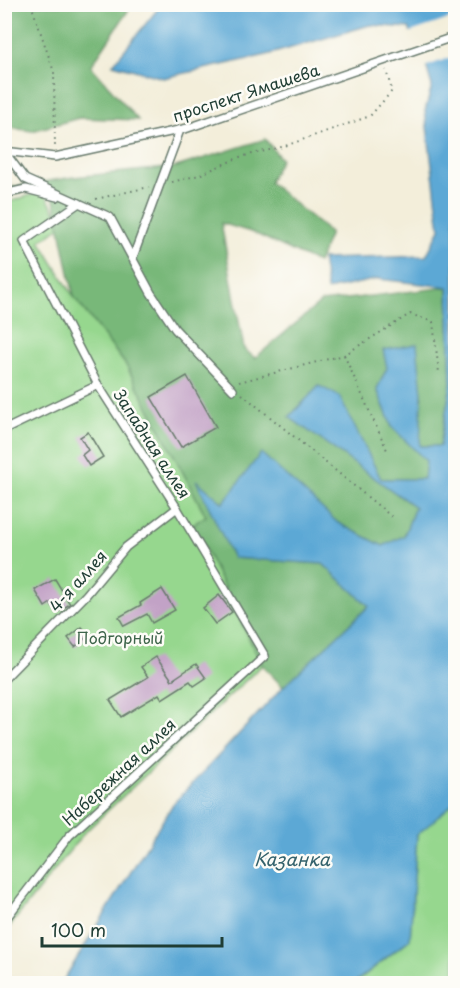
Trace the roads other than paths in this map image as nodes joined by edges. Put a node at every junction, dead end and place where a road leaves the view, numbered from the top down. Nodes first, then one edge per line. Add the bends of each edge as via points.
1 (456, 36) edge
2 (180, 130) junction
3 (4, 151) edge
4 (4, 194) edge
5 (79, 203) junction
6 (133, 257) junction
7 (98, 385) junction
8 (235, 389) road end
9 (5, 430) edge
10 (177, 508) junction
11 (265, 656) joint
12 (4, 679) edge
13 (4, 921) edge

1 - 2 lane, проспект Ямашева
2 - 3 lane, проспект Ямашева via 55,157
2 - 6 lane
3 - 5 lane via 25,179
4 - 5 lane via 26,189
5 - 6 lane via 110,217
5 - 7 lane, Западная аллея via 24,241
6 - 8 lane via 175,329
7 - 9 lane
7 - 10 lane, Западная аллея
10 - 11 lane, Западная аллея
10 - 12 lane, 4-я аллея via 126,547 86,595
11 - 13 lane, Набережная аллея via 69,836

